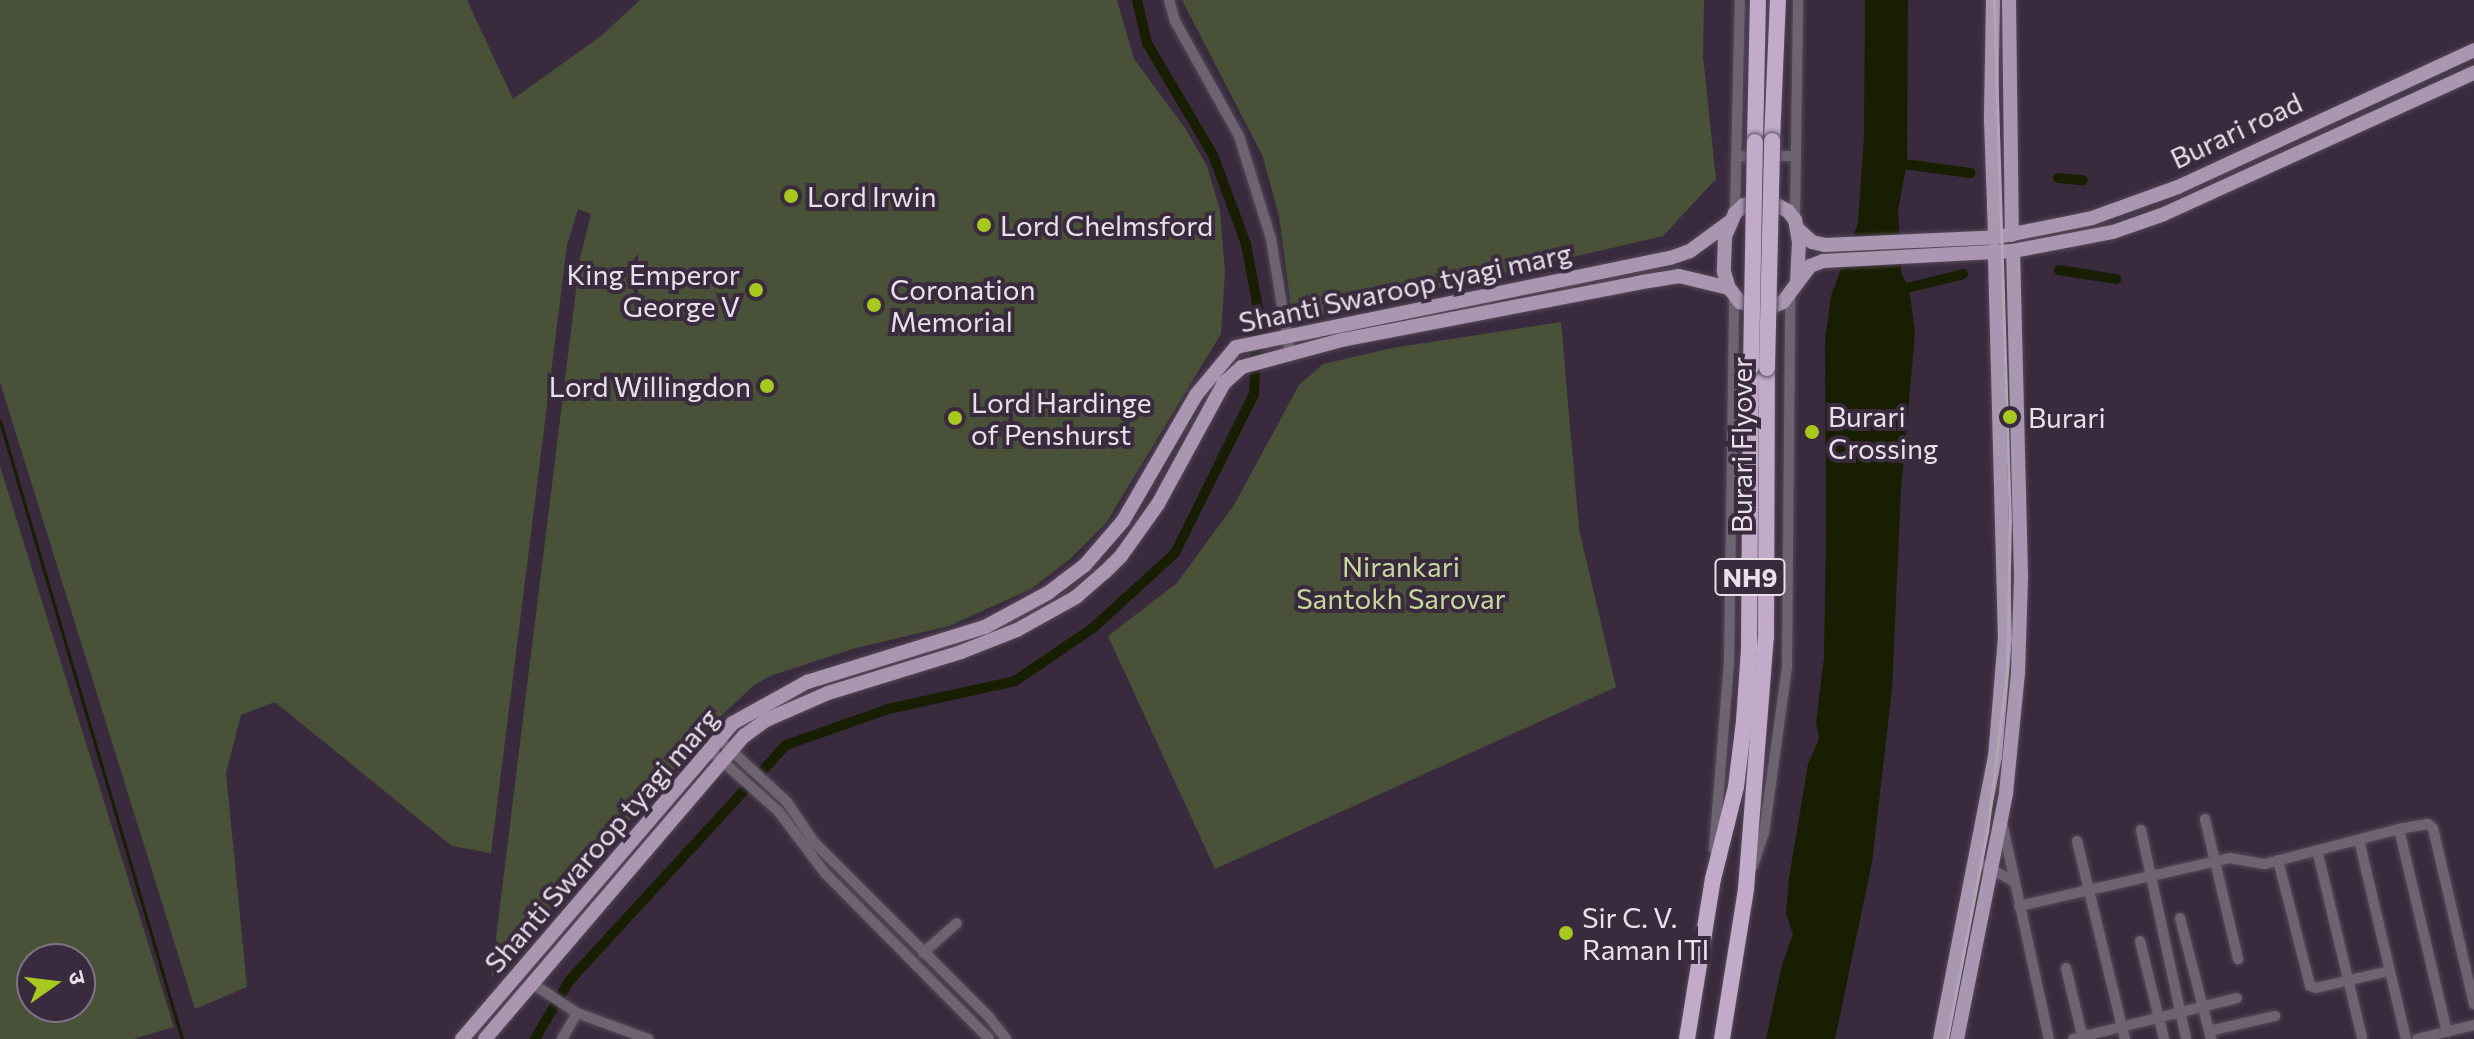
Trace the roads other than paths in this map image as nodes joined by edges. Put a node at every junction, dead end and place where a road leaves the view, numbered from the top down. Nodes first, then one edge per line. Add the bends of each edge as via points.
1 (1169, 0) edge
2 (1740, 0) edge
3 (1758, 0) edge
4 (1778, 0) edge
5 (1798, 0) edge
6 (1993, 0) edge
7 (2009, 0) edge
8 (2474, 50) edge
9 (2474, 73) edge
10 (1736, 156) junction
11 (1796, 156) junction
12 (1733, 217) junction
13 (1796, 225) junction
14 (2012, 235) junction
15 (1995, 244) junction
16 (1942, 246) junction
17 (2013, 251) junction
18 (1797, 282) junction
19 (1731, 292) junction
20 (1790, 296) junction
21 (1401, 320) junction
22 (1281, 337) junction
23 (1284, 355) junction
24 (714, 745) junction
25 (726, 755) junction
26 (1744, 787) junction
27 (2001, 818) junction
28 (2205, 819) dead end
29 (798, 827) junction
30 (2399, 829) junction
31 (2141, 830) dead end
32 (2359, 840) junction
33 (2077, 841) dead end
34 (2317, 850) junction
35 (2278, 860) junction
36 (1976, 861) junction
37 (2215, 861) junction
38 (1992, 867) junction
39 (2151, 877) junction
40 (1713, 879) junction
41 (2015, 882) junction
42 (857, 888) junction
43 (1746, 889) junction
44 (2089, 890) junction
45 (848, 897) junction
46 (2019, 906) junction
47 (2180, 918) dead end
48 (957, 923) dead end
49 (2140, 941) dead end
50 (921, 950) junction
51 (909, 958) junction
52 (2238, 959) dead end
53 (540, 964) junction
54 (2066, 968) dead end
55 (2389, 971) junction
56 (2347, 980) junction
57 (536, 987) junction
58 (2237, 998) dead end
59 (2474, 1004) edge
60 (2203, 1006) junction
61 (489, 1010) junction
62 (2180, 1011) junction
63 (576, 1012) junction
64 (2275, 1016) dead end
65 (2159, 1017) junction
66 (502, 1020) junction
67 (2474, 1025) edge
68 (2121, 1026) junction
69 (2447, 1032) junction
70 (2210, 1035) edge
71 (2362, 1037) edge
72 (2080, 1038) edge
73 (462, 1039) edge
74 (485, 1039) edge
75 (562, 1039) edge
76 (648, 1039) edge
77 (989, 1039) edge
78 (1006, 1039) edge
79 (1687, 1039) edge
80 (1722, 1039) edge
81 (1940, 1039) edge
82 (1957, 1039) edge
83 (2049, 1039) edge
84 (2125, 1039) edge
85 (2164, 1039) edge
86 (2186, 1039) edge
87 (2406, 1039) edge
88 (2417, 1039) edge

1 - 22 street via 1175,21 1239,136 1271,239
2 - 10 street
3 - 26 highway, Burari Flyover / NH9, bridge
4 - 26 highway, Burari Flyover, bridge via 1767,368 1766,637
5 - 11 street
6 - 15 main road
7 - 14 main road
8 - 14 main road, Burari road via 2178,187 2092,218
9 - 17 main road, Burari road via 2164,214 2080,241
10 - 11 street
10 - 12 street
11 - 13 street
12 - 13 main road via 1755,201 1767,200 1778,203
12 - 19 main road via 1722,254
12 - 21 main road, Shanti Swaroop tyagi marg via 1690,251 1670,258
13 - 16 main road via 1812,242 1825,245
13 - 18 main road
14 - 15 main road, Burari road
15 - 16 main road
15 - 17 main road, Burari road
15 - 36 main road via 2005,639 1995,757
16 - 18 main road via 1823,261 1810,266
17 - 27 main road via 2021,576 2018,673
18 - 20 main road
19 - 20 main road via 1748,307 1766,309
19 - 21 main road, Shanti Swaroop tyagi marg via 1679,276
19 - 40 street via 1729,664
20 - 43 street via 1787,667 1764,833
21 - 22 main road, Shanti Swaroop tyagi marg
21 - 23 main road, Shanti Swaroop tyagi marg
22 - 23 street
22 - 24 main road, Shanti Swaroop tyagi marg via 1246,343 1225,356 1196,395 1123,521 1085,565 1048,593 985,627 807,682 733,723
23 - 25 main road, Shanti Swaroop tyagi marg via 1242,367 1224,383 1137,535 1076,597 1017,630 828,693 766,720
24 - 25 street
24 - 53 main road, Shanti Swaroop tyagi marg
25 - 29 street via 738,775
25 - 29 street via 746,765 787,802
25 - 53 main road, Shanti Swaroop tyagi marg
26 - 40 highway, Burari Flyover / NH9
26 - 43 highway, Burari Flyover
27 - 38 main road
27 - 41 street
28 - 37 street
29 - 42 street
29 - 45 street via 825,873
30 - 32 street
30 - 59 street via 2428,824 2433,828
30 - 69 street
31 - 39 street
32 - 34 street
32 - 55 street
33 - 44 street
34 - 35 street
34 - 56 street
35 - 37 street
35 - 56 street via 2308,983 2316,988
36 - 38 street
36 - 81 main road
37 - 39 street
37 - 52 street
38 - 41 street
38 - 82 main road
39 - 44 street
39 - 62 street
40 - 79 highway, NH9
41 - 46 street
42 - 45 street
42 - 50 street
43 - 80 highway, Burari Flyover
44 - 46 street
44 - 68 street
45 - 51 street
46 - 83 street
47 - 60 street
48 - 50 street
49 - 65 street
50 - 51 street
50 - 78 street
51 - 77 street
53 - 57 main road, Shanti Swaroop tyagi marg
53 - 61 main road, Shanti Swaroop tyagi marg
54 - 72 street
55 - 56 street
55 - 87 street
56 - 71 street
57 - 63 street
57 - 66 main road, Shanti Swaroop tyagi marg
58 - 60 street
60 - 62 street
60 - 70 street
61 - 66 main road
61 - 73 main road, Shanti Swaroop tyagi marg
62 - 65 street
62 - 86 street
63 - 75 street
63 - 76 street
64 - 70 street
65 - 68 street
65 - 85 street
66 - 74 main road, Shanti Swaroop tyagi marg
67 - 69 street
68 - 72 street
68 - 84 street
69 - 88 street

